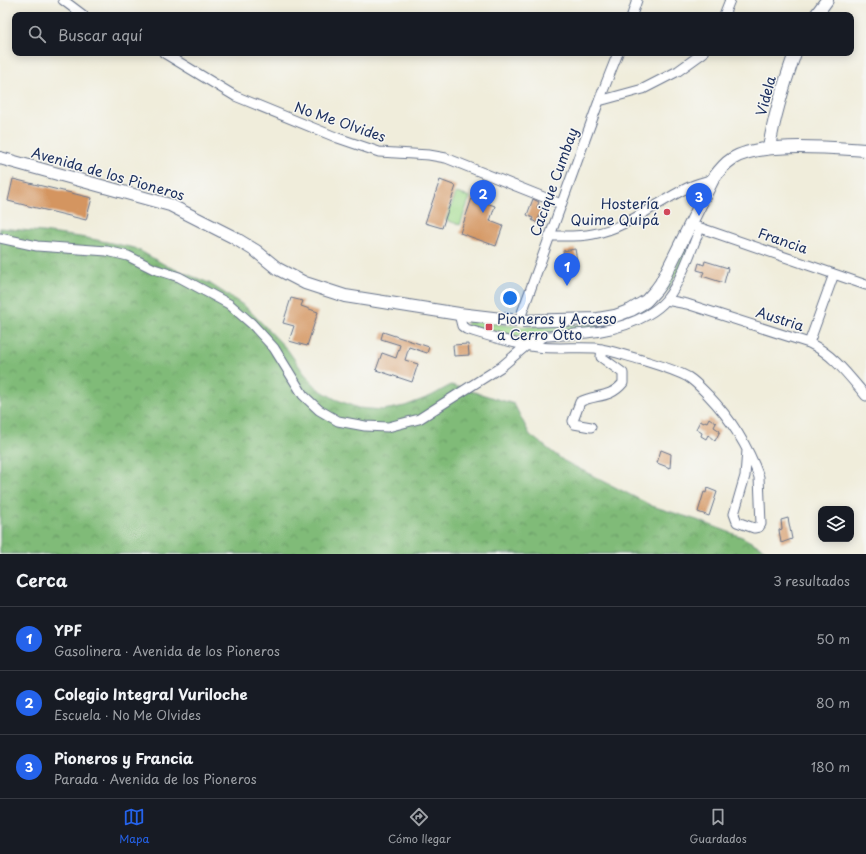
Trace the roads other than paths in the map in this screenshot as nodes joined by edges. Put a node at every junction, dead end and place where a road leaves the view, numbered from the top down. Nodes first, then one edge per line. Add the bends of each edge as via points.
1 (63, 0) edge
2 (637, 0) edge
3 (730, 0) edge
4 (827, 0) edge
5 (79, 12) edge
6 (633, 12) edge
7 (725, 12) edge
8 (818, 12) edge
9 (169, 56) edge
10 (617, 56) edge
11 (699, 56) edge
12 (794, 56) edge
13 (599, 101) junction
14 (769, 148) junction
15 (866, 150) edge
16 (0, 158) edge
17 (713, 179) junction
18 (561, 204) junction
19 (695, 226) junction
20 (549, 236) junction
21 (0, 238) edge
22 (834, 274) junction
23 (866, 285) edge
24 (666, 300) junction
25 (459, 314) junction
26 (519, 321) junction
27 (809, 343) junction
28 (527, 345) junction
29 (602, 350) junction
30 (866, 396) edge
31 (591, 427) dead end
32 (747, 450) junction

1 - 5 street
2 - 6 street
3 - 7 street
4 - 8 main road
9 - 18 street, No Me Olvides via 235,96 338,138 379,152 446,158
10 - 13 street, Cacique Cumbay
11 - 13 street via 678,71 642,89
12 - 14 main road, Videla
13 - 18 street, Cacique Cumbay
14 - 15 main road, Avenida de los Pioneros
14 - 17 main road, Avenida de los Pioneros via 739,155 722,167
16 - 25 main road, Avenida de los Pioneros via 170,205 233,237 278,269 322,289 345,296
17 - 19 main road, Avenida de los Pioneros
17 - 20 street via 686,189 614,228 588,235
18 - 20 street, Cacique Cumbay
19 - 22 street, Francia
19 - 24 street via 684,267
19 - 26 main road, Avenida de los Pioneros via 659,286 646,300 631,310 598,319
20 - 26 street, Cacique Cumbay
21 - 28 street via 37,246 106,250 128,256 179,278 229,304 274,348 303,395 319,410 338,421 388,427 419,419 501,367
22 - 23 street, Francia
22 - 27 street
24 - 27 street, Austria via 687,304
24 - 28 street via 656,309 624,326 590,333 546,336
25 - 26 main road, Avenida de los Pioneros
25 - 28 street via 462,326 466,329
27 - 30 street, Austria via 824,350
28 - 29 street
29 - 31 street via 601,357 623,373 623,383 614,392 580,402 574,424
29 - 32 street via 673,370 689,378 726,415
32 - 32 street via 745,476 734,514 737,522 754,528 761,524 759,477

